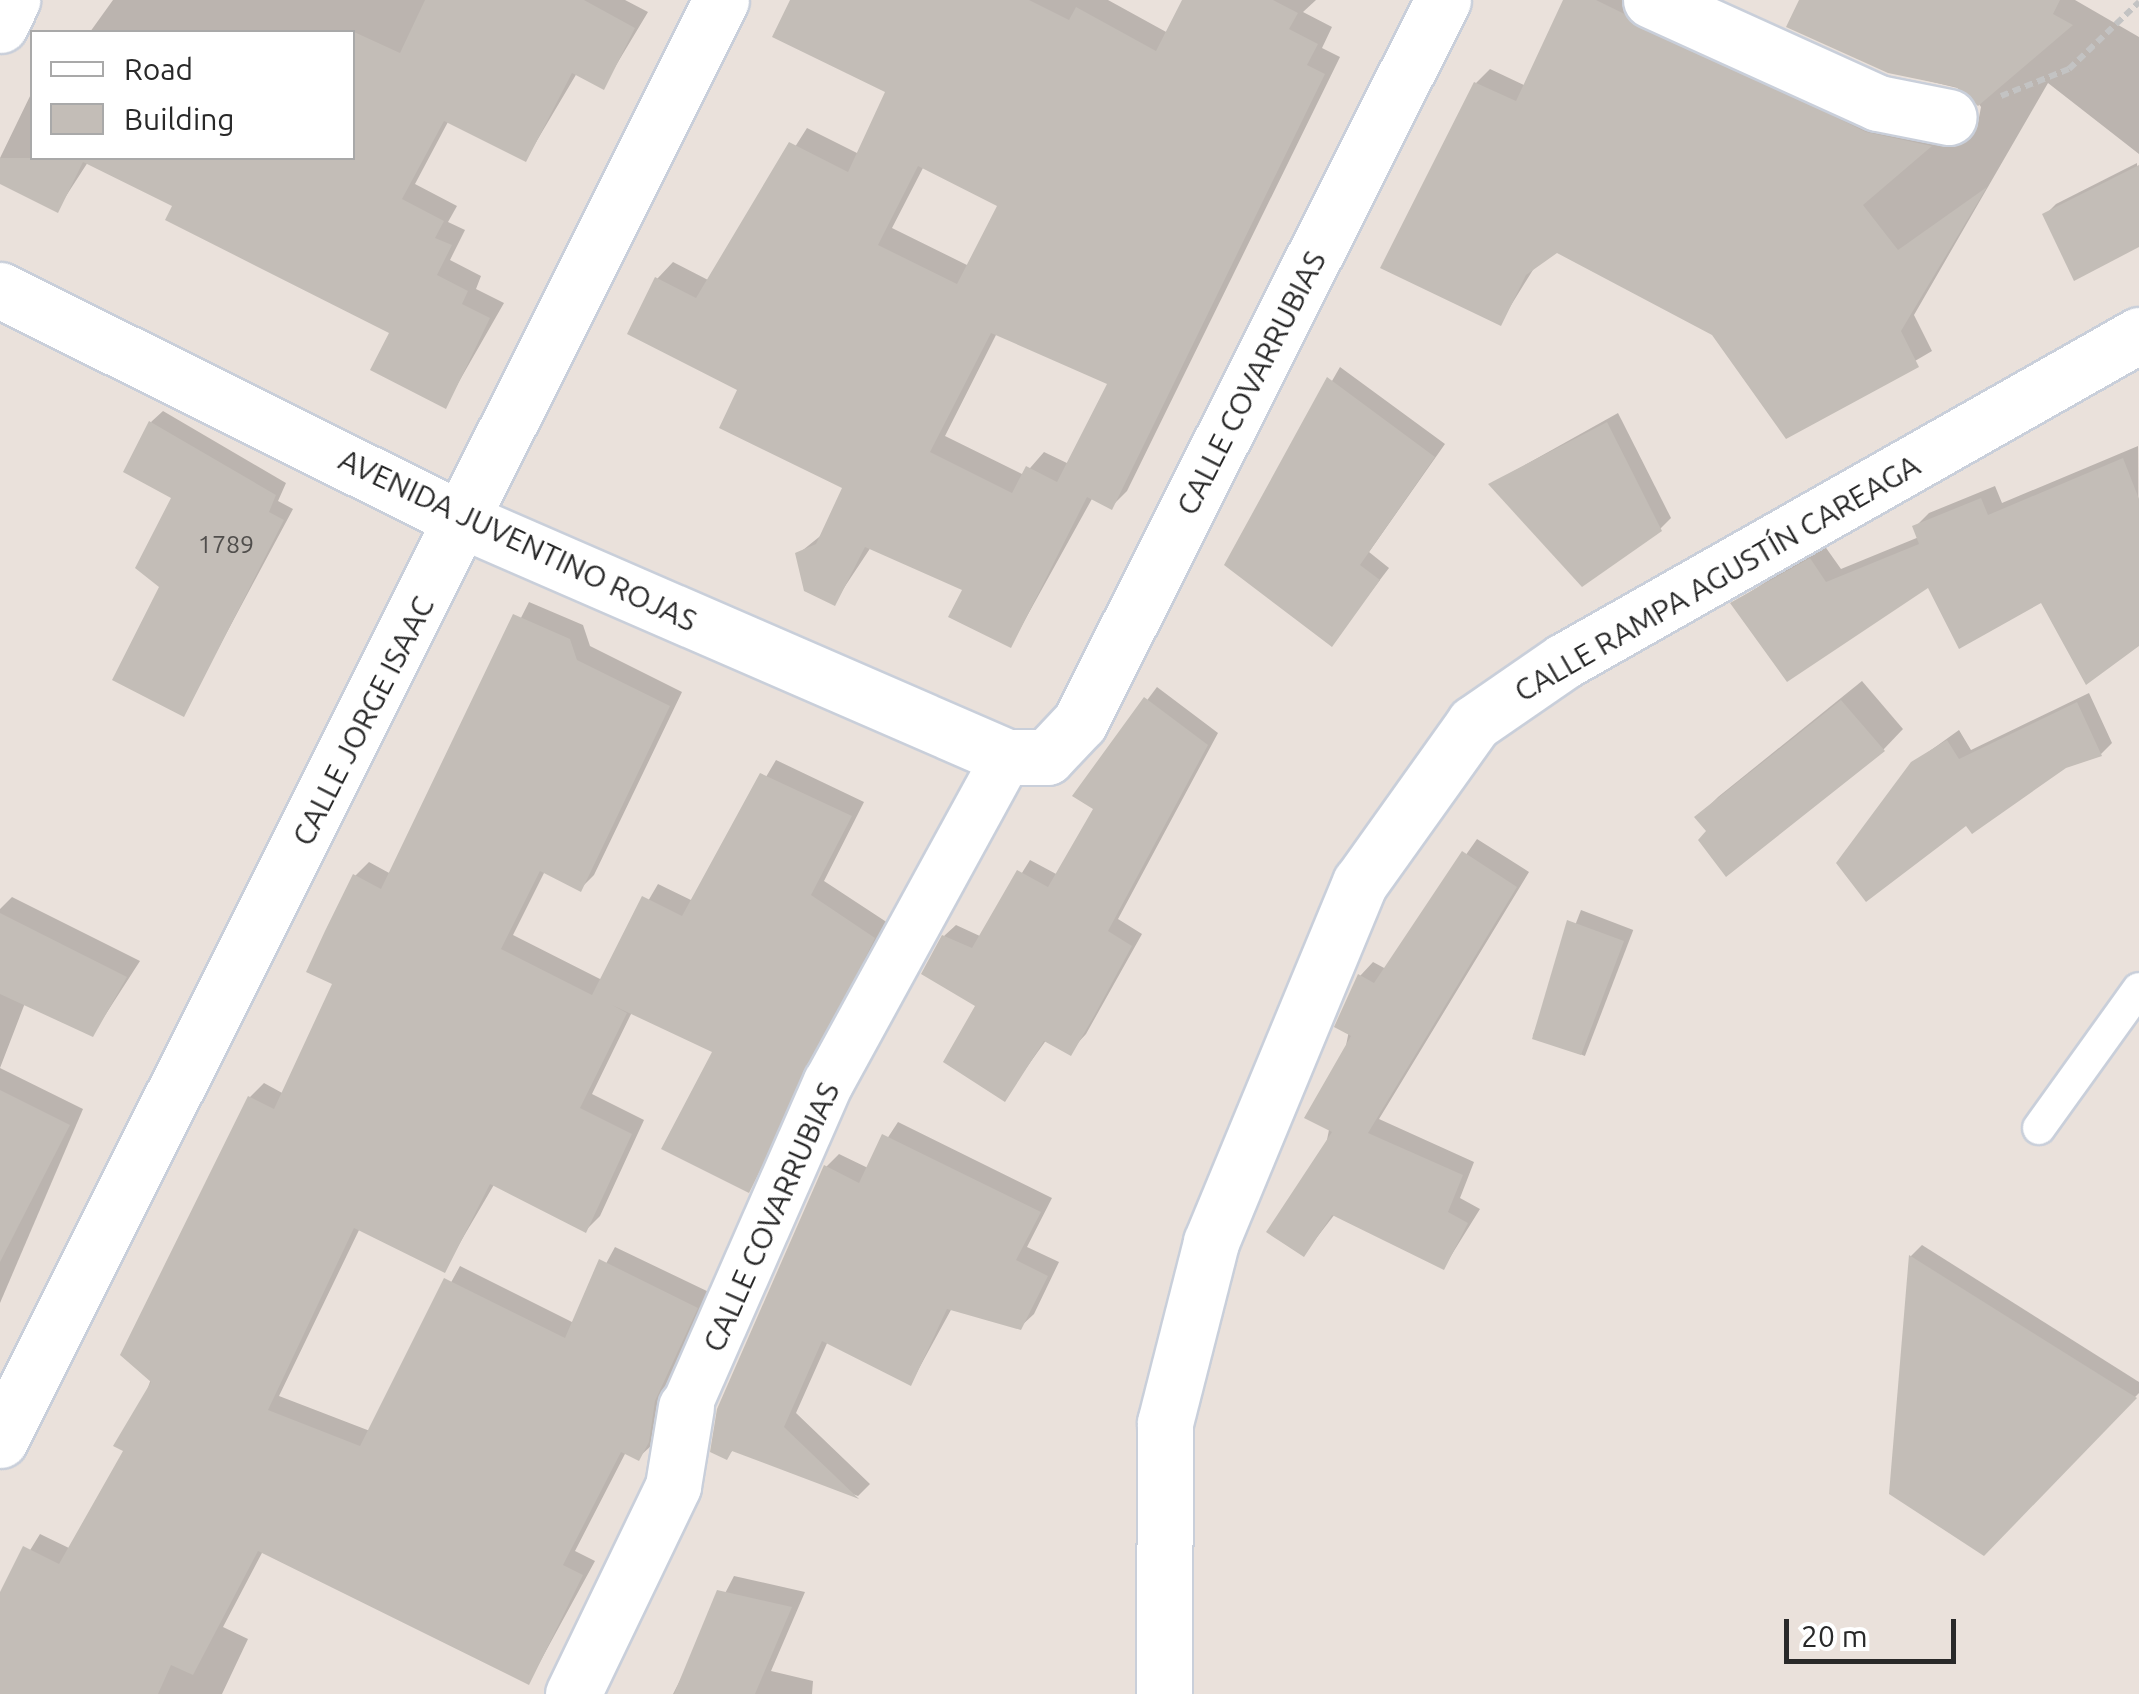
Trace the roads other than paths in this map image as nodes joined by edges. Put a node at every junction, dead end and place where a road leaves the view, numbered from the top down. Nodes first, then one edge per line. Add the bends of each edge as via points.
1 (12, 0) edge
2 (720, 0) edge
3 (1443, 0) edge
4 (1651, 0) edge
5 (0, 24) edge
6 (1949, 117) road end
7 (0, 290) edge
8 (2139, 336) edge
9 (464, 521) junction
10 (1027, 757) junction
11 (2139, 989) edge
12 (2040, 1128) dead end
13 (686, 1406) joint
14 (0, 1440) edge
15 (573, 1694) edge
16 (1164, 1694) edge

1 - 5 street
2 - 9 street, CALLE JORGE ISAAC
3 - 10 street, CALLE COVARRUBIAS via 1080,722
4 - 6 street via 1878,102
7 - 9 street, AVENIDA JUVENTINO ROJAS
8 - 16 street, CALLE RAMPA AGUSTÍN CAREAGA via 1564,661 1462,739 1360,883 1212,1242 1165,1423
9 - 10 street, AVENIDA JUVENTINO ROJAS
9 - 14 street, CALLE JORGE ISAAC
10 - 13 street, CALLE COVARRUBIAS via 828,1082
11 - 12 lane
13 - 15 street, CALLE COVARRUBIAS via 673,1486

